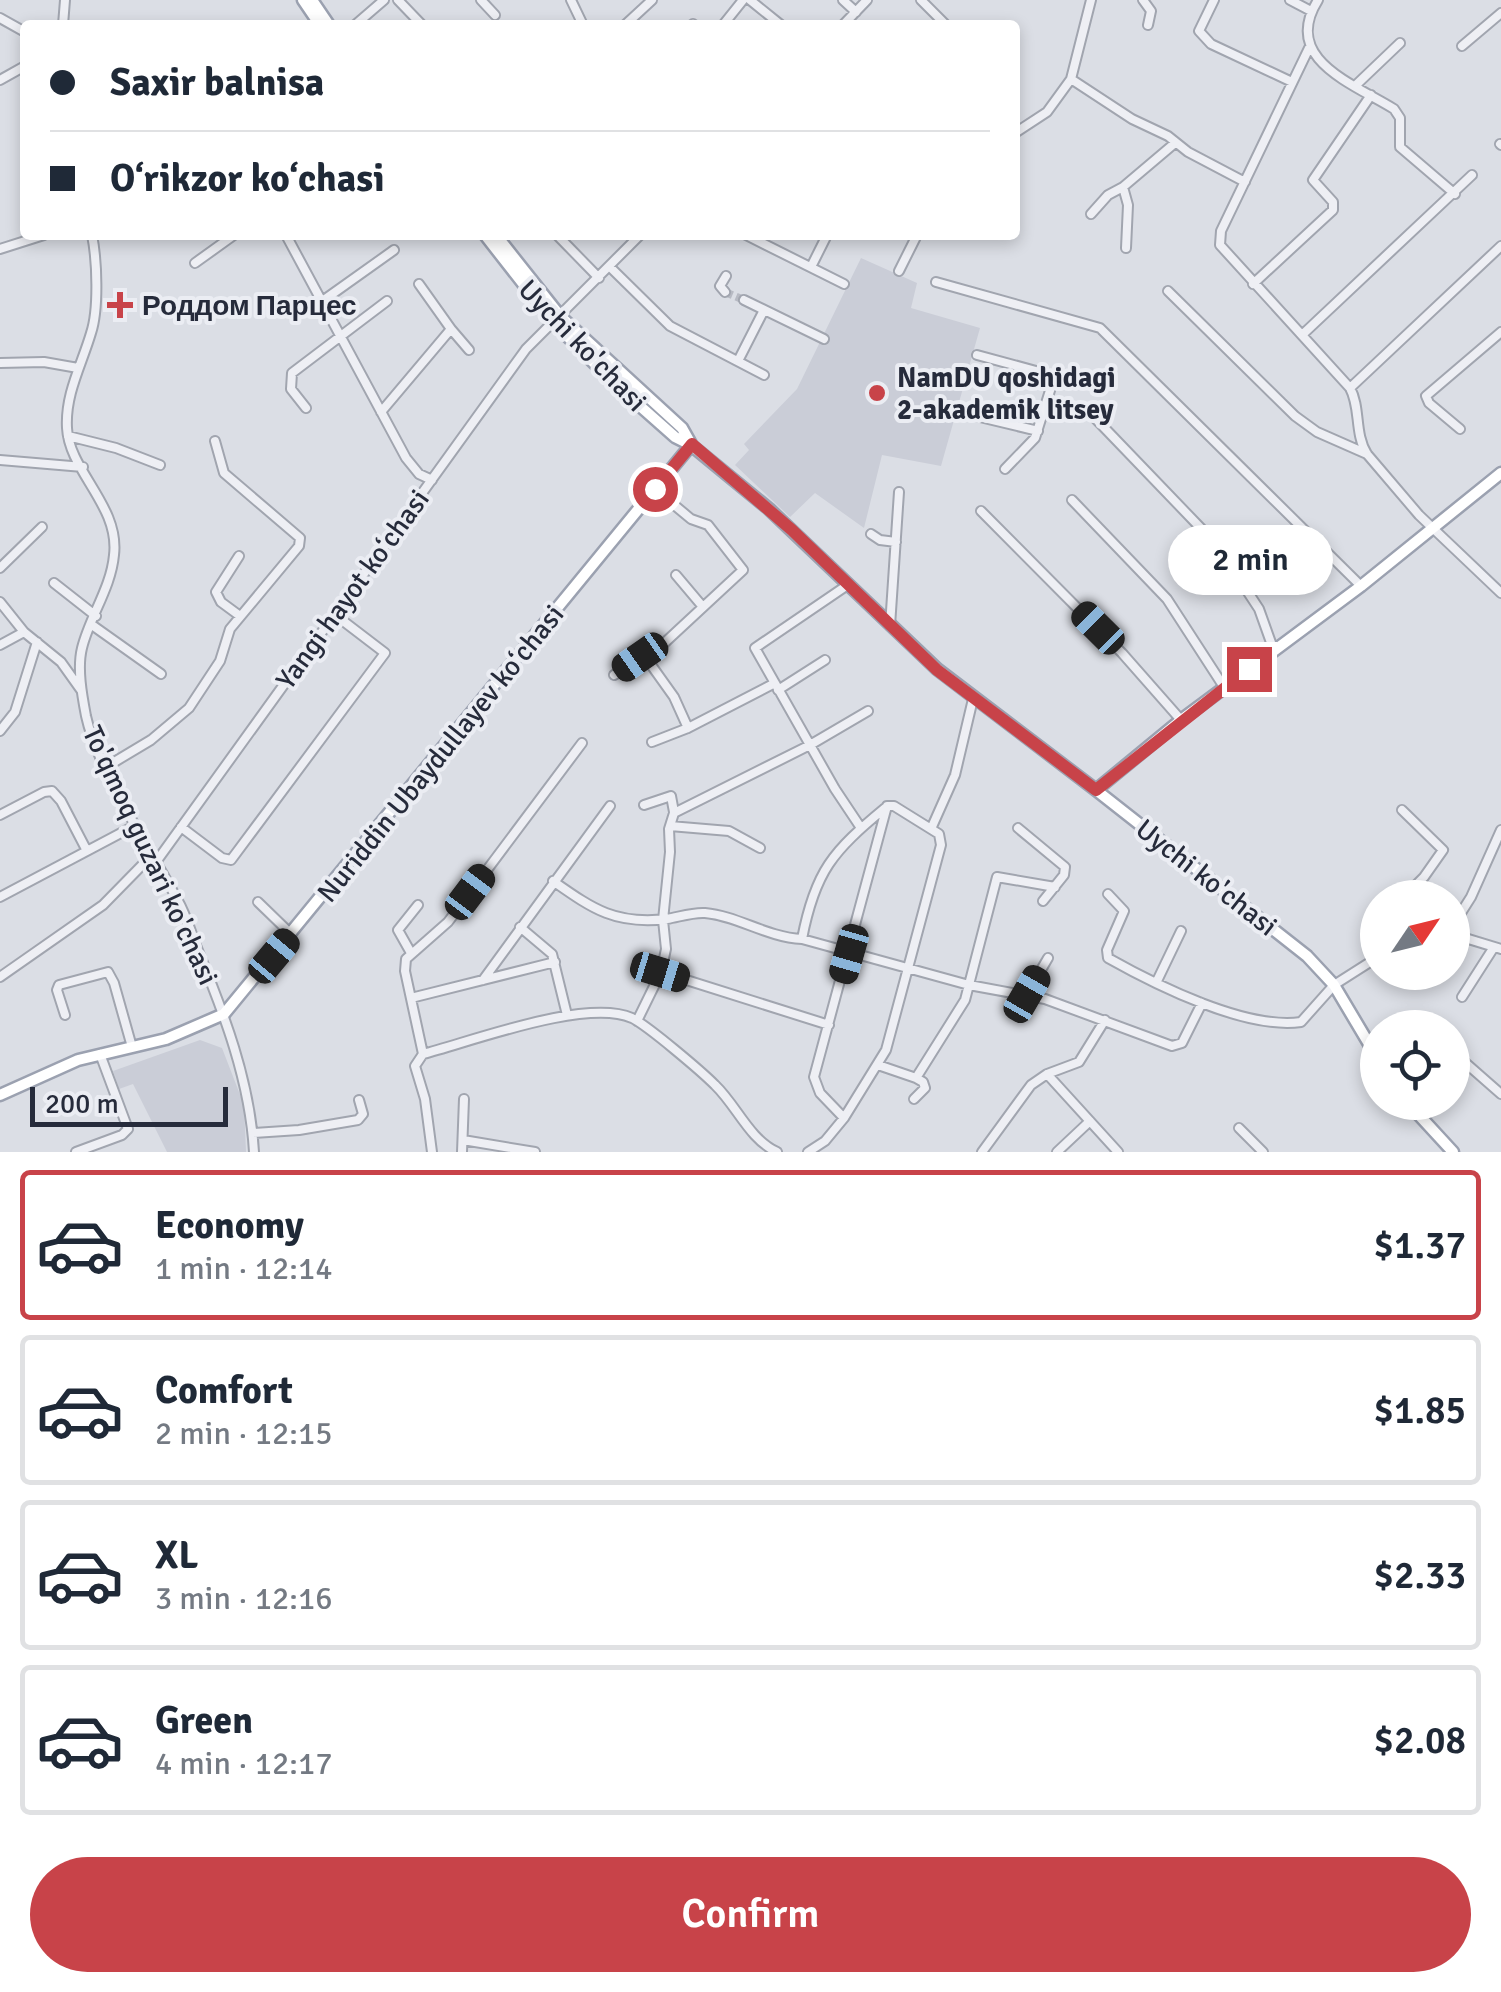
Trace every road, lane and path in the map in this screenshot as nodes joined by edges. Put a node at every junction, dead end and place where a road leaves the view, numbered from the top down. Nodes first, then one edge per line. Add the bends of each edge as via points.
1 (384, 0) edge
2 (398, 0) edge
3 (481, 0) edge
4 (652, 0) edge
5 (746, 0) edge
6 (843, 0) edge
7 (867, 0) edge
8 (921, 0) edge
9 (1091, 0) edge
10 (1142, 0) edge
11 (1214, 0) edge
12 (1290, 0) edge
13 (1318, 0) edge
14 (1312, 11) junction
15 (1501, 13) edge
16 (854, 14) junction
17 (496, 15) dead end
18 (361, 20) edge
19 (417, 20) edge
20 (630, 20) edge
21 (727, 20) edge
22 (774, 20) edge
23 (849, 20) edge
24 (857, 20) edge
25 (941, 20) edge
26 (1148, 25) dead end
27 (1400, 43) dead end
28 (1462, 46) dead end
29 (1309, 48) junction
30 (1071, 79) junction
31 (1292, 82) junction
32 (1356, 85) junction
33 (1371, 94) junction
34 (1020, 130) edge
35 (1176, 143) junction
36 (1472, 175) dead end
37 (1246, 182) junction
38 (1123, 187) junction
39 (1455, 194) junction
40 (1092, 214) dead end
41 (28, 240) edge
42 (92, 240) edge
43 (227, 240) edge
44 (289, 240) edge
45 (489, 240) edge
46 (500, 240) edge
47 (562, 240) edge
48 (635, 240) edge
49 (756, 240) edge
50 (824, 240) edge
51 (914, 240) edge
52 (1501, 246) edge
53 (1126, 248) dead end
54 (0, 249) edge
55 (394, 250) dead end
56 (195, 263) dead end
57 (610, 267) junction
58 (810, 268) junction
59 (899, 271) dead end
60 (726, 276) dead end
61 (599, 278) junction
62 (936, 282) dead end
63 (419, 284) dead end
64 (844, 284) dead end
65 (1254, 284) junction
66 (1168, 291) dead end
67 (726, 292) dead end
68 (744, 300) tunnel mouth
69 (321, 302) junction
70 (387, 302) dead end
71 (764, 310) junction
72 (557, 319) junction
73 (451, 329) junction
74 (1501, 332) edge
75 (1302, 335) junction
76 (824, 338) dead end
77 (340, 339) junction
78 (469, 350) dead end
79 (977, 355) dead end
80 (738, 362) junction
81 (0, 363) edge
82 (78, 368) junction
83 (764, 376) dead end
84 (1350, 388) junction
85 (1048, 400) junction
86 (306, 408) dead end
87 (381, 412) junction
88 (959, 412) dead end
89 (1460, 429) dead end
90 (1038, 431) junction
91 (68, 436) junction
92 (216, 441) dead end
93 (692, 444) junction
94 (1367, 454) junction
95 (0, 460) edge
96 (160, 465) dead end
97 (82, 467) junction
98 (1005, 470) dead end
99 (1501, 473) edge
100 (432, 480) junction
101 (655, 489) junction
102 (899, 492) dead end
103 (1072, 500) dead end
104 (981, 511) dead end
105 (42, 528) dead end
106 (1434, 528) junction
107 (871, 534) dead end
108 (896, 542) junction
109 (238, 556) dead end
110 (0, 568) edge
111 (676, 575) dead end
112 (54, 583) dead end
113 (850, 584) junction
114 (1361, 586) junction
115 (1501, 593) edge
116 (0, 602) edge
117 (704, 607) junction
118 (334, 614) junction
119 (240, 616) junction
120 (94, 621) junction
121 (890, 626) junction
122 (24, 632) junction
123 (36, 642) junction
124 (0, 645) edge
125 (1274, 651) junction
126 (644, 655) junction
127 (825, 660) dead end
128 (161, 674) dead end
129 (614, 674) dead end
130 (776, 686) junction
131 (1224, 687) junction
132 (82, 690) junction
133 (973, 699) junction
134 (868, 710) dead end
135 (1181, 720) junction
136 (688, 728) junction
137 (0, 732) edge
138 (652, 742) dead end
139 (582, 743) dead end
140 (810, 746) junction
141 (106, 767) junction
142 (1096, 790) junction
143 (644, 804) dead end
144 (610, 806) dead end
145 (888, 806) junction
146 (1402, 810) dead end
147 (674, 812) junction
148 (0, 815) edge
149 (136, 825) junction
150 (181, 826) junction
151 (670, 826) junction
152 (861, 828) junction
153 (1018, 828) dead end
154 (931, 829) junction
155 (1501, 830) edge
156 (760, 848) dead end
157 (87, 851) junction
158 (154, 858) junction
159 (1421, 880) edge
160 (552, 881) junction
161 (1055, 887) junction
162 (1108, 894) dead end
163 (0, 897) edge
164 (1470, 899) edge
165 (1043, 901) dead end
166 (258, 902) dead end
167 (418, 905) dead end
168 (663, 920) junction
169 (520, 927) junction
170 (1181, 931) dead end
171 (292, 934) junction
172 (1470, 938) edge
173 (802, 939) junction
174 (1497, 948) edge
175 (412, 953) junction
176 (849, 954) junction
177 (1048, 958) dead end
178 (555, 962) junction
179 (1360, 968) edge
180 (908, 970) junction
181 (660, 972) junction
182 (0, 978) edge
183 (483, 980) junction
184 (1157, 982) junction
185 (969, 985) junction
186 (1334, 985) junction
187 (1027, 994) junction
188 (1462, 997) dead end
189 (410, 998) junction
190 (1202, 1004) junction
191 (224, 1014) junction
192 (64, 1015) dead end
193 (567, 1016) junction
194 (1105, 1020) junction
195 (637, 1021) junction
196 (828, 1025) junction
197 (1360, 1029) edge
198 (132, 1047) junction
199 (100, 1054) junction
200 (424, 1054) junction
201 (878, 1065) junction
202 (1470, 1067) edge
203 (1047, 1074) junction
204 (916, 1078) junction
205 (0, 1094) edge
206 (1501, 1094) edge
207 (464, 1099) dead end
208 (359, 1100) dead end
209 (914, 1100) dead end
210 (844, 1118) junction
211 (1424, 1120) edge
212 (1090, 1121) junction
213 (1239, 1128) dead end
214 (252, 1133) junction
215 (462, 1140) junction
216 (771, 1151) edge
217 (76, 1152) edge
218 (254, 1152) edge
219 (432, 1152) edge
220 (462, 1152) edge
221 (535, 1152) edge
222 (808, 1152) edge
223 (982, 1152) edge
224 (1057, 1152) edge
225 (1118, 1152) edge
226 (1262, 1152) edge
227 (1453, 1152) edge

1 - 18 street
2 - 19 street
3 - 17 street
4 - 20 street
5 - 21 street
5 - 22 street
6 - 16 street
7 - 16 street
8 - 25 street
9 - 30 street
10 - 26 street via 1151,11
11 - 31 street via 1201,35
12 - 14 street
13 - 14 street
14 - 29 street
15 - 28 street
16 - 23 street
16 - 24 street
27 - 32 street
29 - 31 street
29 - 32 street
30 - 34 street via 1047,112
30 - 35 street
31 - 37 street
32 - 33 street
33 - 39 street via 1398,114 1400,147
33 - 65 street via 1315,175 1314,184 1333,210
35 - 37 street
35 - 38 street
36 - 39 street
37 - 65 street via 1220,239 1223,252
38 - 40 street
38 - 53 street
39 - 75 street
41 - 54 street
42 - 82 street, To'qmoq guzari ko'chasi via 92,330
43 - 56 street
44 - 69 street
45 - 72 main road, Uychi ko'chasi
46 - 72 main road, Uychi ko'chasi
47 - 61 street
48 - 57 street, Yangi hayot koʻchasi
49 - 58 street
50 - 58 street
51 - 59 street
52 - 84 street
55 - 69 street
57 - 61 street, Yangi hayot koʻchasi
57 - 80 street via 675,329
58 - 64 street
60 - 67 street via 720,286
61 - 72 street, Yangi hayot koʻchasi
62 - 114 street via 1100,328
63 - 73 street
65 - 75 street
66 - 94 street via 1295,416
68 - 71 street
69 - 77 street
70 - 77 street
71 - 76 street
71 - 80 street
72 - 93 main road, Uychi ko'chasi via 614,384
72 - 100 street, Yangi hayot koʻchasi via 526,349
73 - 78 street
73 - 87 street
74 - 89 street via 1426,396
75 - 84 street
77 - 86 street via 292,374 291,390
77 - 87 street
79 - 85 street via 1050,376
80 - 83 street
81 - 82 street
82 - 91 street, To'qmoq guzari ko'chasi
84 - 94 street
85 - 90 street
85 - 125 street via 1092,416 1217,545 1259,609
87 - 100 street via 414,469
88 - 90 street
90 - 98 street
91 - 96 street
91 - 97 street, To'qmoq guzari ko'chasi
92 - 119 street via 224,473 301,542
93 - 101 main road, Nuriddin Ubaydullayev koʻchasi
93 - 113 main road, Uychi ko'chasi
94 - 106 street
95 - 97 street
97 - 120 street, To'qmoq guzari ko'chasi via 115,546
99 - 106 main road
100 - 118 street, Yangi hayot koʻchasi
101 - 117 street via 708,525 742,568
101 - 171 main road, Nuriddin Ubaydullayev koʻchasi
102 - 108 street
103 - 131 street via 1176,609
104 - 135 street
105 - 110 street
106 - 114 main road
106 - 115 street
107 - 108 street
108 - 121 street
109 - 119 street via 216,592
111 - 117 street
112 - 120 street
113 - 121 main road, Uychi ko'chasi
113 - 130 street via 756,646
114 - 125 main road
116 - 122 street
117 - 126 street
118 - 150 street, Yangi hayot koʻchasi
118 - 150 street via 385,654 232,859 225,861
119 - 141 street via 189,708
120 - 128 street
120 - 132 street, To'qmoq guzari ko'chasi via 81,653
121 - 133 main road, Uychi ko'chasi
122 - 123 street
122 - 124 street
123 - 132 street
123 - 137 street via 15,712
125 - 131 main road
126 - 129 street
126 - 136 street
127 - 130 street
130 - 136 street
130 - 140 street
131 - 135 main road
132 - 141 street, To'qmoq guzari ko'chasi
133 - 142 main road, Uychi ko'chasi
133 - 154 street via 955,775
134 - 140 street
135 - 142 main road
136 - 138 street
139 - 175 street via 448,922
140 - 147 street
140 - 152 street
141 - 149 street, To'qmoq guzari ko'chasi
142 - 186 main road, Uychi ko'chasi via 1307,956
143 - 147 street via 672,796
144 - 160 street
145 - 152 street
145 - 154 street
145 - 176 street
146 - 159 street via 1443,850
147 - 151 street
148 - 157 street via 52,791
149 - 157 street
149 - 158 street, To'qmoq guzari ko'chasi
150 - 158 street, Yangi hayot koʻchasi
151 - 156 street via 729,831
151 - 168 street
152 - 173 street via 827,863
153 - 161 street via 1066,867
154 - 180 street via 941,845
155 - 164 street
157 - 163 street
158 - 182 street, Yangi hayot koʻchasi via 103,905
158 - 191 street, To'qmoq guzari ko'chasi
160 - 168 street via 602,914
160 - 169 street
161 - 165 street
161 - 185 street via 997,877
162 - 184 street via 1124,912 1108,958
166 - 171 street
167 - 175 street via 398,930
168 - 173 street via 706,913
168 - 181 street
169 - 178 street
169 - 183 street
170 - 184 street
171 - 191 main road, Nuriddin Ubaydullayev koʻchasi
172 - 174 street
173 - 176 street
174 - 188 street
175 - 189 street via 405,964
176 - 180 street
176 - 196 street
177 - 187 street
178 - 183 street
178 - 193 street
179 - 186 street
180 - 185 street
180 - 201 street
181 - 195 street
181 - 196 street
183 - 189 street
184 - 190 street
185 - 187 street
185 - 204 street
186 - 190 street via 1297,1023
186 - 197 main road, Uychi ko'chasi
187 - 194 street
189 - 200 street
190 - 194 street via 1175,1046
191 - 198 main road, Nuriddin Ubaydullayev koʻchasi
191 - 214 street, To'qmoq guzari ko'chasi
192 - 198 street via 58,986 108,972
193 - 195 street via 601,1012
193 - 200 street
194 - 203 street via 1079,1062
195 - 216 street via 716,1086
196 - 210 street via 815,1085
198 - 199 main road, Nuriddin Ubaydullayev koʻchasi
199 - 205 main road, Nuriddin Ubaydullayev koʻchasi
199 - 217 street via 128,1129
200 - 219 street via 415,1066
201 - 204 street
201 - 210 street
202 - 206 street
203 - 212 street
203 - 223 street
204 - 209 street via 925,1088
207 - 215 street
208 - 214 street via 358,1120
210 - 222 street
211 - 227 main road
212 - 224 street
212 - 225 street
213 - 226 street
214 - 218 street, To'qmoq guzari ko'chasi
215 - 220 street
215 - 221 street

